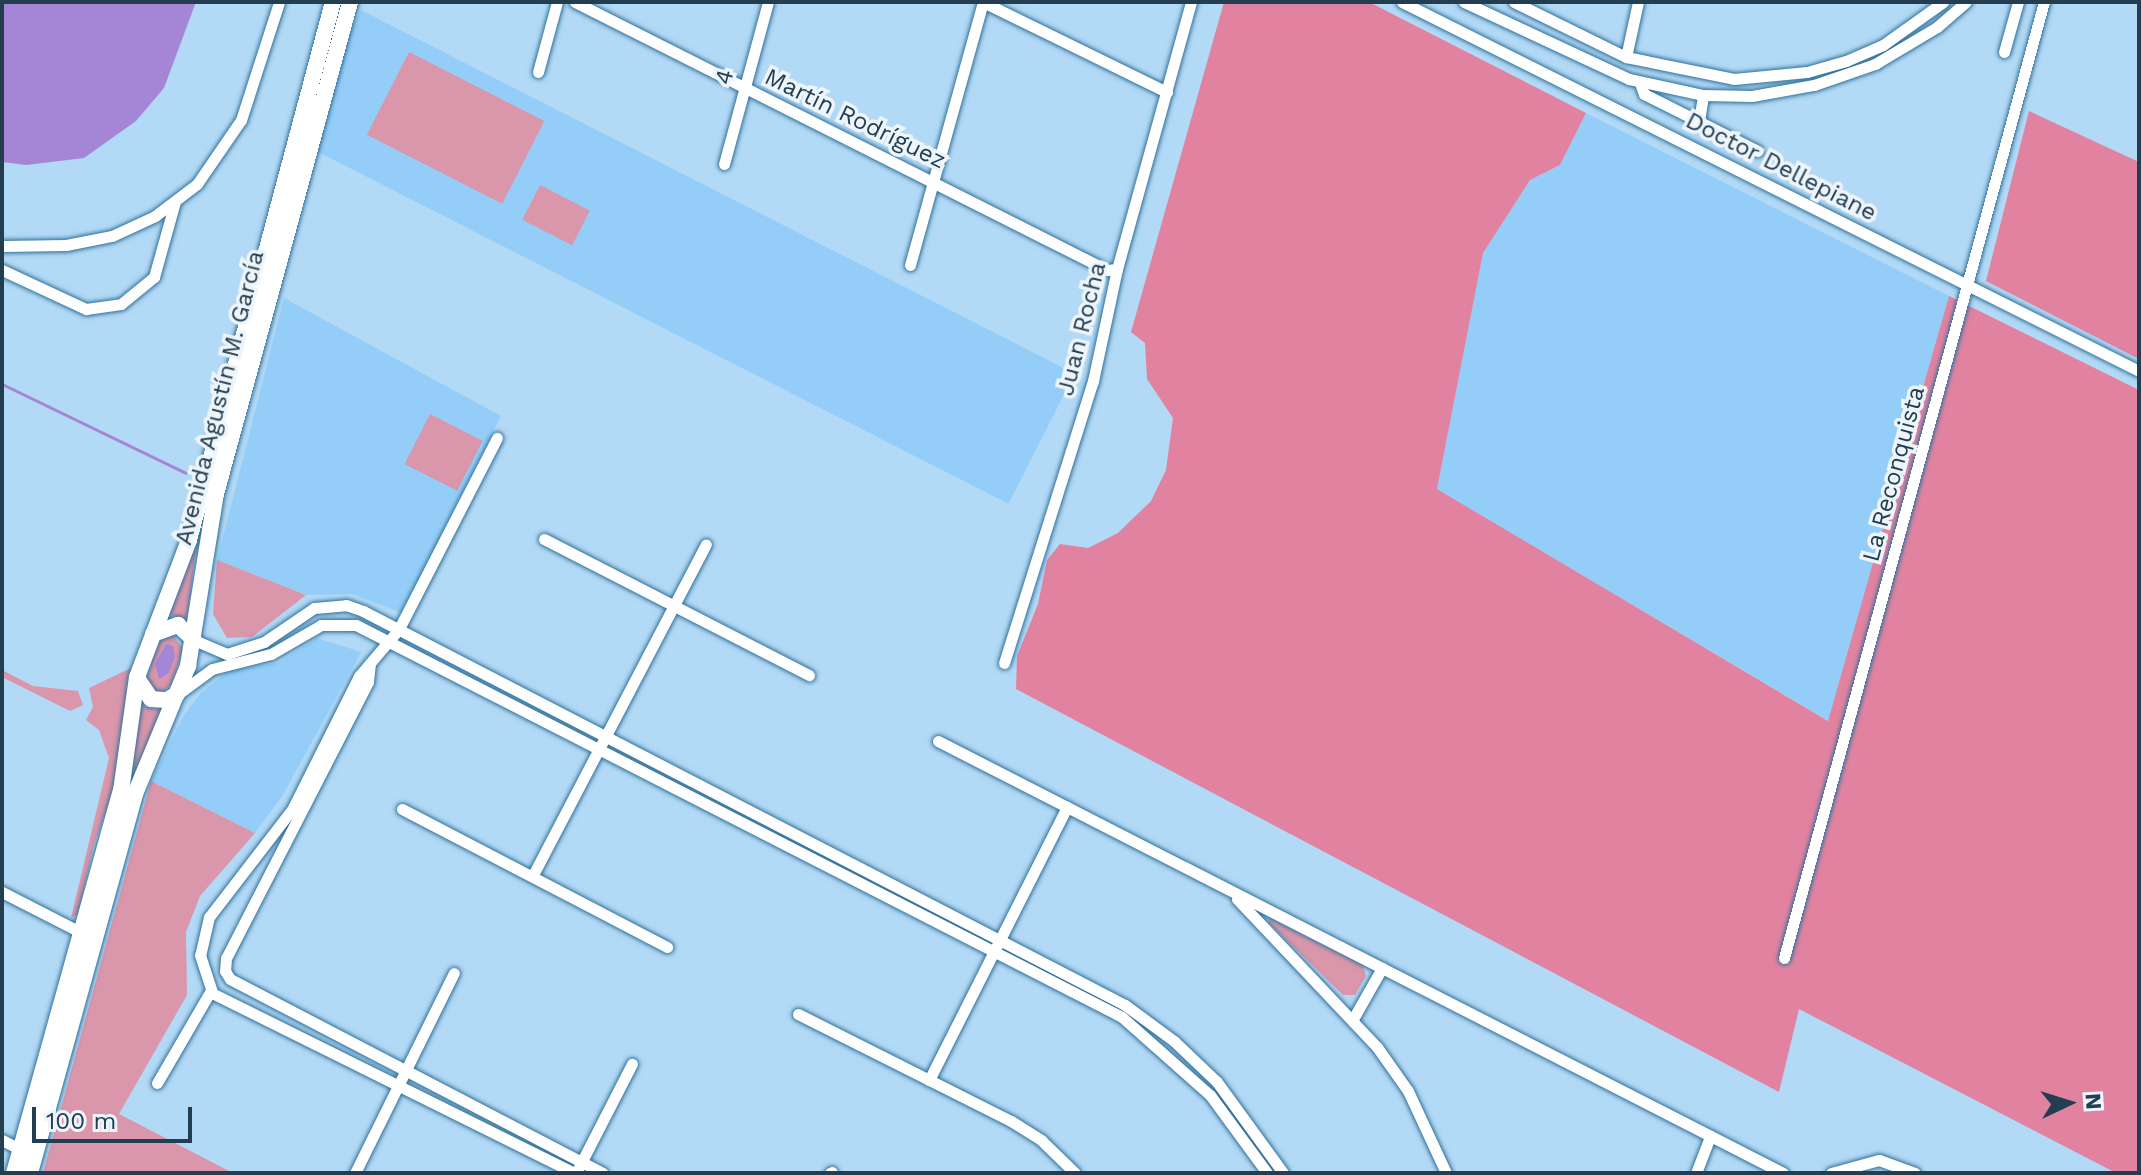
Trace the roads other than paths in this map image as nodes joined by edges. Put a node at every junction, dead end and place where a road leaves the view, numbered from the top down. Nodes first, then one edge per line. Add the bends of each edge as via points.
1 (279, 2) edge
2 (333, 2) edge
3 (350, 2) edge
4 (557, 2) edge
5 (575, 2) edge
6 (768, 2) edge
7 (983, 2) edge
8 (1191, 2) edge
9 (1402, 2) edge
10 (1464, 2) edge
11 (1514, 2) edge
12 (1638, 2) edge
13 (1943, 2) edge
14 (1966, 2) edge
15 (2018, 2) edge
16 (2044, 2) edge
17 (2004, 52) dead end
18 (1626, 57) junction
19 (538, 72) dead end
20 (1612, 74) junction
21 (1635, 81) junction
22 (745, 89) junction
23 (1167, 92) junction
24 (1703, 95) junction
25 (1699, 121) junction
26 (1758, 151) dead end
27 (724, 164) dead end
28 (932, 182) junction
29 (175, 202) junction
30 (4, 248) edge
31 (910, 265) dead end
32 (2, 269) edge
33 (1117, 269) junction
34 (1968, 285) junction
35 (2139, 371) edge
36 (497, 438) dead end
37 (544, 539) dead end
38 (706, 544) dead end
39 (673, 605) junction
40 (309, 611) junction
41 (315, 628) junction
42 (399, 629) junction
43 (152, 634) junction
44 (194, 640) junction
45 (390, 640) junction
46 (242, 656) junction
47 (370, 663) junction
48 (1004, 663) dead end
49 (809, 675) dead end
50 (137, 677) junction
51 (177, 694) junction
52 (602, 741) junction
53 (938, 741) dead end
54 (1067, 807) junction
55 (402, 809) dead end
56 (271, 835) junction
57 (805, 837) junction
58 (286, 842) junction
59 (799, 849) junction
60 (533, 875) junction
61 (2, 892) edge
62 (1231, 892) junction
63 (80, 932) junction
64 (997, 944) junction
65 (667, 947) dead end
66 (1784, 958) dead end
67 (201, 963) junction
68 (224, 965) junction
69 (1382, 968) junction
70 (454, 973) dead end
71 (237, 983) junction
72 (210, 992) junction
73 (228, 1001) junction
74 (798, 1014) dead end
75 (1353, 1019) junction
76 (632, 1064) dead end
77 (405, 1071) junction
78 (929, 1080) junction
79 (157, 1083) dead end
80 (398, 1083) junction
81 (1710, 1136) junction
82 (2, 1140) edge
83 (20, 1149) junction
84 (577, 1170) edge
85 (14, 1173) edge
86 (30, 1173) edge
87 (355, 1173) edge
88 (602, 1173) edge
89 (1075, 1173) edge
90 (1267, 1173) edge
91 (1283, 1173) edge
92 (1446, 1173) edge
93 (1696, 1173) edge
94 (1781, 1173) edge
95 (1831, 1173) edge
96 (1915, 1173) edge

1 - 29 street via 259,75 230,143
2 - 43 main road, Avenida Agustín M. García via 189,540
3 - 44 main road, Avenida Agustín M. García via 216,494
4 - 19 street
5 - 22 street, Martín Rodríguez
6 - 22 street, 4
7 - 23 street
7 - 28 street
8 - 23 street, Juan Rocha
9 - 34 street, Doctor Dellepiane
10 - 20 street
11 - 18 street
12 - 18 street
13 - 18 street via 1883,45 1807,72 1713,77
14 - 24 street via 1896,54 1856,72 1773,93
15 - 17 street
16 - 34 street, La Reconquista
18 - 20 street
18 - 21 street
20 - 21 street
21 - 24 street
21 - 25 street via 1644,94
22 - 27 street, 4
22 - 28 street, Martín Rodríguez
23 - 33 street, Juan Rocha
24 - 25 street
25 - 26 street
28 - 31 street
28 - 33 street, Martín Rodríguez via 1107,270
29 - 30 street via 112,236
29 - 32 street via 154,277 121,304 86,309
33 - 48 street, Juan Rocha via 1093,381
34 - 35 street, Doctor Dellepiane
34 - 66 street, La Reconquista
36 - 42 street
37 - 39 street
38 - 39 street
39 - 49 street
39 - 52 street
40 - 41 street via 323,616
40 - 41 street via 301,625
40 - 42 street via 354,607
40 - 46 street
41 - 45 street via 348,622
41 - 46 street via 271,654
42 - 45 street
42 - 52 street
43 - 44 main road via 178,625
43 - 50 main road, Avenida Agustín M. García
44 - 46 street via 212,651
44 - 51 main road, Avenida Agustín M. García
45 - 47 street
45 - 52 street
46 - 51 street
47 - 56 street via 293,808
47 - 58 street via 368,682
50 - 51 main road via 151,699 167,700
50 - 63 main road, Avenida Agustín M. García via 123,782
51 - 86 main road, Avenida Agustín M. García via 135,794
52 - 57 street
52 - 59 street
52 - 60 street
53 - 54 street
54 - 62 street
54 - 64 street
55 - 60 street
56 - 58 street
56 - 67 street via 209,917 201,937
57 - 59 street
57 - 64 street
58 - 68 street
59 - 64 street
60 - 65 street
61 - 63 street
62 - 69 street
62 - 75 street
63 - 83 main road, Avenida Agustín M. García
64 - 78 street
64 - 90 street via 1147,1035 1210,1095
64 - 91 street via 1115,999 1174,1041 1217,1082
67 - 68 street
67 - 72 street
68 - 71 street
69 - 75 street
69 - 81 street
70 - 77 street
71 - 73 street
71 - 77 street
72 - 73 street
72 - 79 street
73 - 80 street
74 - 78 street
75 - 92 street via 1408,1091
76 - 84 street
77 - 80 street
77 - 84 street
78 - 89 street via 1031,1133
80 - 84 street
80 - 87 street
81 - 93 street
81 - 94 street
82 - 83 street
83 - 85 main road, Avenida Agustín M. García
84 - 88 street
95 - 96 street via 1879,1160

